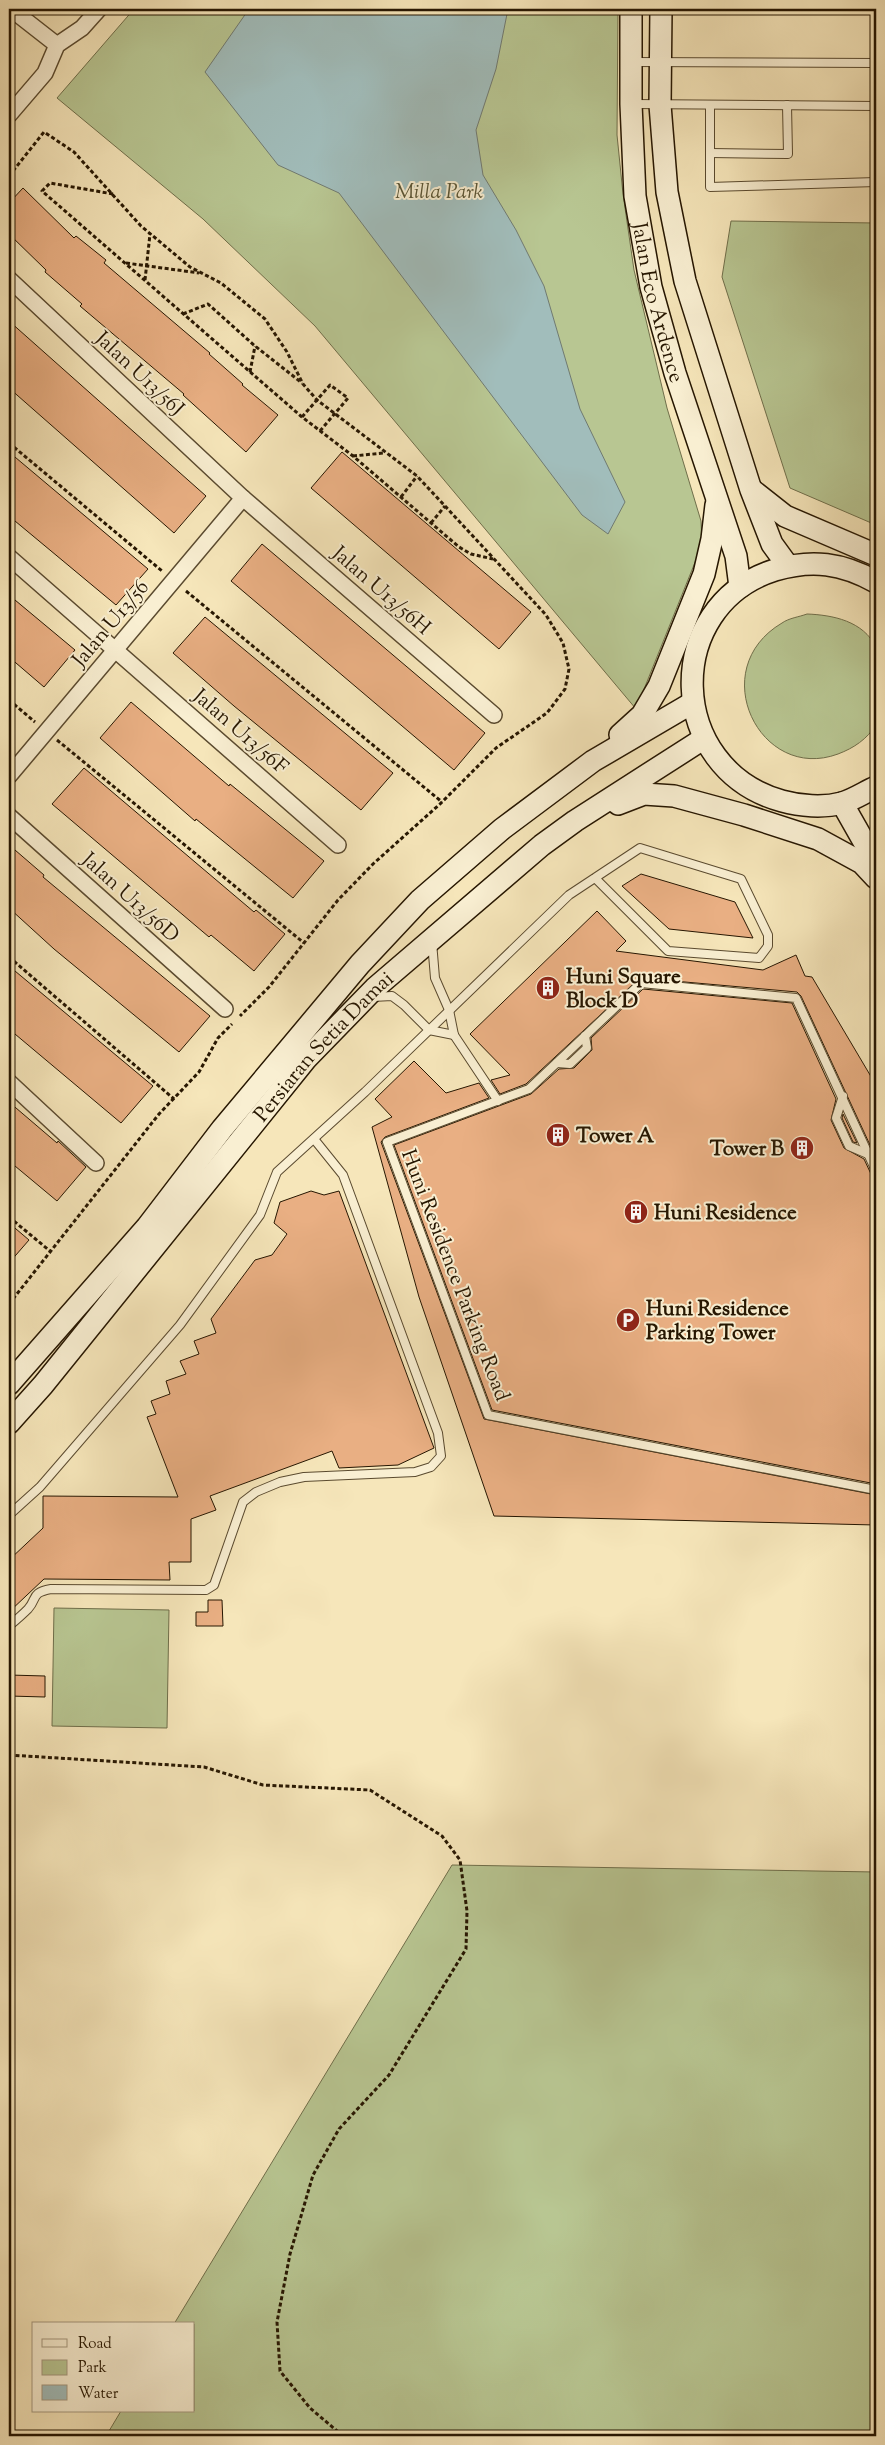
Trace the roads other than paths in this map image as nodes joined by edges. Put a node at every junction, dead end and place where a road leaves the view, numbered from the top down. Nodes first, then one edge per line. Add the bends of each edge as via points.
1 (11, 9) edge
2 (99, 9) edge
3 (631, 9) edge
4 (661, 9) edge
5 (57, 45) junction
6 (630, 62) junction
7 (660, 62) junction
8 (876, 63) edge
9 (631, 104) junction
10 (660, 105) junction
11 (710, 105) junction
12 (787, 105) junction
13 (876, 106) edge
14 (9, 115) edge
15 (710, 153) junction
16 (876, 182) edge
17 (9, 279) edge
18 (752, 490) junction
19 (243, 498) junction
20 (717, 500) junction
21 (876, 555) edge
22 (9, 557) edge
23 (788, 566) junction
24 (876, 582) edge
25 (740, 587) junction
26 (115, 650) junction
27 (692, 703) junction
28 (494, 715) dead end
29 (703, 739) junction
30 (592, 761) junction
31 (9, 776) edge
32 (876, 788) edge
33 (842, 803) junction
34 (9, 816) edge
35 (574, 820) junction
36 (338, 845) dead end
37 (876, 863) edge
38 (595, 878) junction
39 (876, 878) edge
40 (432, 939) junction
41 (365, 998) junction
42 (225, 1010) dead end
43 (449, 1010) junction
44 (429, 1030) junction
45 (454, 1035) junction
46 (9, 1082) edge
47 (843, 1096) junction
48 (498, 1101) junction
49 (314, 1140) junction
50 (870, 1155) junction
51 (96, 1163) dead end
52 (876, 1171) edge
53 (9, 1384) edge
54 (9, 1422) edge
55 (876, 1490) edge
56 (9, 1515) edge
57 (9, 1626) edge

1 - 5 street
2 - 5 street via 82,28
3 - 6 street, Jalan Eco Ardence
4 - 7 street, Jalan Eco Ardence
5 - 14 street via 44,73
6 - 7 lane
6 - 9 street, Jalan Eco Ardence
7 - 8 lane
7 - 10 street, Jalan Eco Ardence
9 - 10 lane
9 - 20 street, Jalan Eco Ardence via 635,196 652,287 675,373
10 - 11 lane
10 - 18 street, Jalan Eco Ardence via 667,192 685,281
11 - 12 lane
11 - 15 lane
12 - 13 lane
12 - 15 lane via 788,154
15 - 16 lane via 710,187
17 - 19 street, Jalan U13/56J
18 - 21 street via 785,516
18 - 23 street, Jalan Eco Ardence via 772,544
19 - 26 street, Jalan U13/56
19 - 28 street, Jalan U13/56H
20 - 25 street, Jalan Eco Ardence via 736,556
20 - 30 street via 704,574 659,686 642,715
22 - 26 street, Jalan U13/56F
23 - 24 street via 815,563 854,570
23 - 25 street
25 - 27 street via 710,619 693,659
26 - 31 street, Jalan U13/56
26 - 36 street, Jalan U13/56F
27 - 29 street
27 - 30 street, Persiaran Setia Damai
29 - 33 street via 728,772 761,795 801,806
29 - 35 street, Persiaran Setia Damai
30 - 53 street, Persiaran Setia Damai via 502,829 420,900 360,964 228,1122 148,1227
32 - 33 street
33 - 37 street
34 - 42 street, Jalan U13/56D
35 - 39 street via 644,794 674,796 818,839 862,863
35 - 40 street, Persiaran Setia Damai
38 - 38 lane via 640,848 741,879 768,935 768,946 759,958 668,951
38 - 43 lane via 569,895
40 - 41 street, Persiaran Setia Damai
40 - 43 lane via 435,978
41 - 44 lane via 392,996
41 - 54 street, Persiaran Setia Damai via 306,1059 55,1370
43 - 44 lane
43 - 45 lane
44 - 45 lane
44 - 49 lane
45 - 48 lane
46 - 51 street
47 - 48 lane via 796,998 641,983 529,1089
47 - 50 lane
47 - 50 lane via 836,1118 849,1146
48 - 55 lane, Huni Residence Parking Road via 387,1142 488,1415
49 - 56 lane via 277,1172 260,1216 180,1325 40,1486
49 - 57 lane via 343,1175 438,1433 441,1456 432,1468 415,1472 304,1477 256,1492 243,1502 214,1585 206,1590 42,1590 34,1596 30,1607
50 - 52 lane

